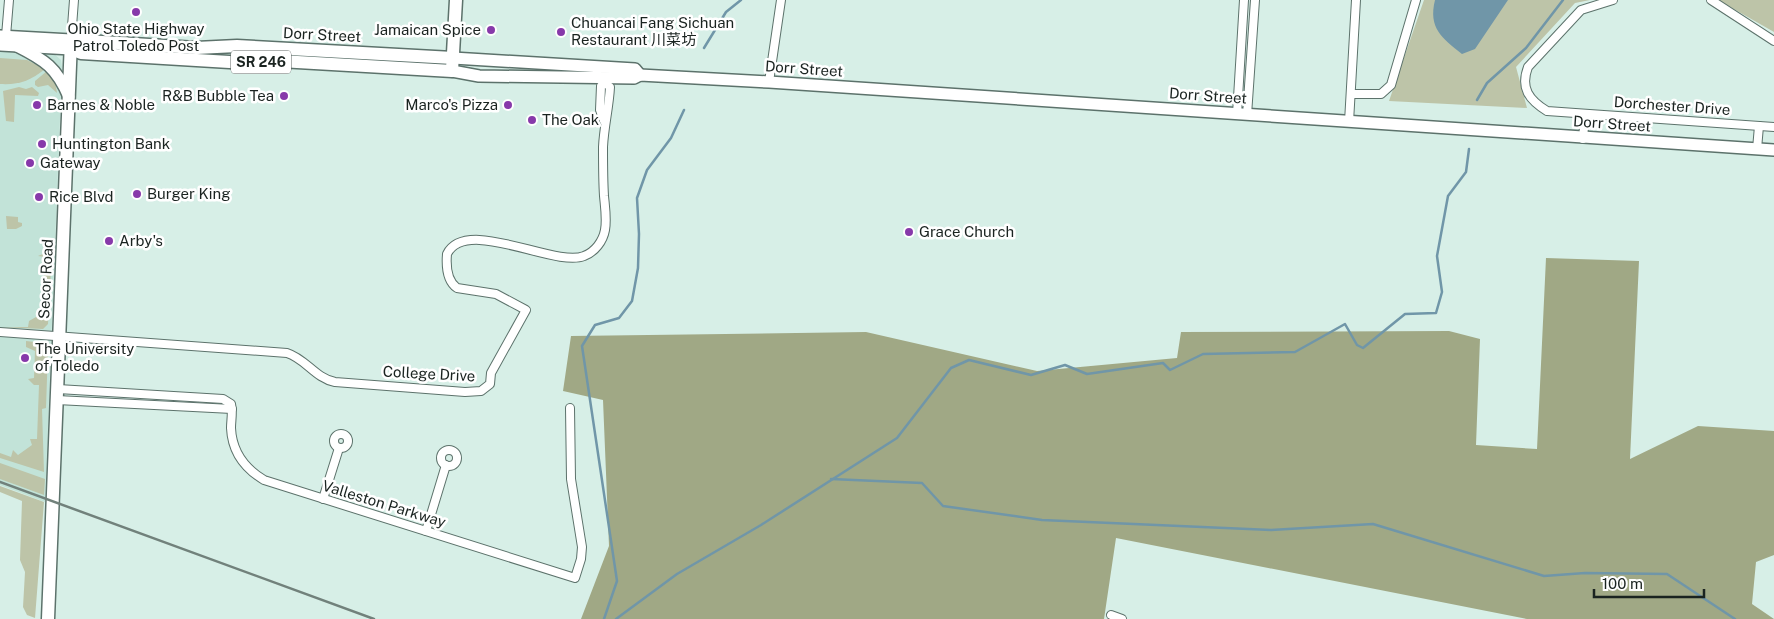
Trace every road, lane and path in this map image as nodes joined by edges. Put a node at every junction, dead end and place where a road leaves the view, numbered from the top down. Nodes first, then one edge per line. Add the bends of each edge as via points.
1 (9, 0) edge
2 (74, 0) edge
3 (456, 0) edge
4 (781, 0) edge
5 (1244, 0) edge
6 (1255, 0) edge
7 (1356, 0) edge
8 (1416, 0) edge
9 (1613, 0) edge
10 (1711, 0) edge
11 (2, 39) edge
12 (1774, 41) edge
13 (71, 45) junction
14 (17, 46) junction
15 (452, 64) junction
16 (640, 75) junction
17 (606, 80) junction
18 (769, 82) junction
19 (1351, 94) junction
20 (69, 98) junction
21 (1242, 114) junction
22 (1584, 114) junction
23 (1349, 122) junction
24 (1759, 126) junction
25 (1774, 127) edge
26 (1583, 139) junction
27 (1757, 149) junction
28 (1774, 150) edge
29 (0, 332) edge
30 (60, 336) junction
31 (58, 395) junction
32 (167, 395) junction
33 (166, 406) junction
34 (570, 408) dead end
35 (232, 409) junction
36 (339, 448) dead end
37 (446, 465) dead end
38 (323, 499) junction
39 (426, 531) junction
40 (1111, 615) dead end
41 (48, 619) edge
42 (1122, 619) edge

1 - 11 street
2 - 13 street, Secor Road
3 - 15 main road
4 - 18 street
5 - 21 street
6 - 21 street
7 - 19 street
8 - 19 street via 1391,85 1381,94
9 - 22 street, Dorchester Drive via 1581,10 1537,55 1524,77 1525,87 1536,105 1548,111
10 - 12 street
11 - 13 main road, Dorr Street / SR 246
11 - 14 main road, Dorr Street / SR 246
13 - 14 main road, Dorr Street / SR 246
13 - 15 main road, Dorr Street / SR 246 via 81,53 225,62
13 - 20 main road, Secor Road
14 - 20 main road via 51,66 61,78
15 - 16 main road, Dorr Street / SR 246 via 635,69
15 - 17 main road, Dorr Street / SR 246 via 479,76
16 - 17 main road, Dorr Street / SR 246
16 - 18 main road, Dorr Street / SR 246
17 - 30 street, College Drive via 610,86 609,110 604,121 606,223 603,236 590,253 578,258 565,257 528,247 467,240 457,243 448,254 448,268 457,288 496,294 526,310 491,373 490,384 481,391 335,382 321,377 287,353
18 - 21 main road, Dorr Street / SR 246
19 - 23 street
20 - 30 main road, Secor Road
21 - 23 main road, Dorr Street / SR 246
22 - 24 street, Dorchester Drive
22 - 26 street
23 - 26 main road, Dorr Street / SR 246
24 - 25 street, Dorchester Drive
24 - 27 street
26 - 27 main road, Dorr Street / SR 246
27 - 28 main road, Dorr Street / SR 246
29 - 30 street, College Drive
30 - 31 main road, Secor Road
31 - 32 street
31 - 33 street
31 - 41 main road, Secor Road
32 - 33 street
32 - 35 street via 223,398
33 - 35 street
34 - 39 street, Valleston Parkway via 570,468 582,548 575,578
35 - 38 street, Valleston Parkway via 235,448 250,470 271,483
36 - 38 street
37 - 39 street
38 - 39 street, Valleston Parkway
40 - 42 street

